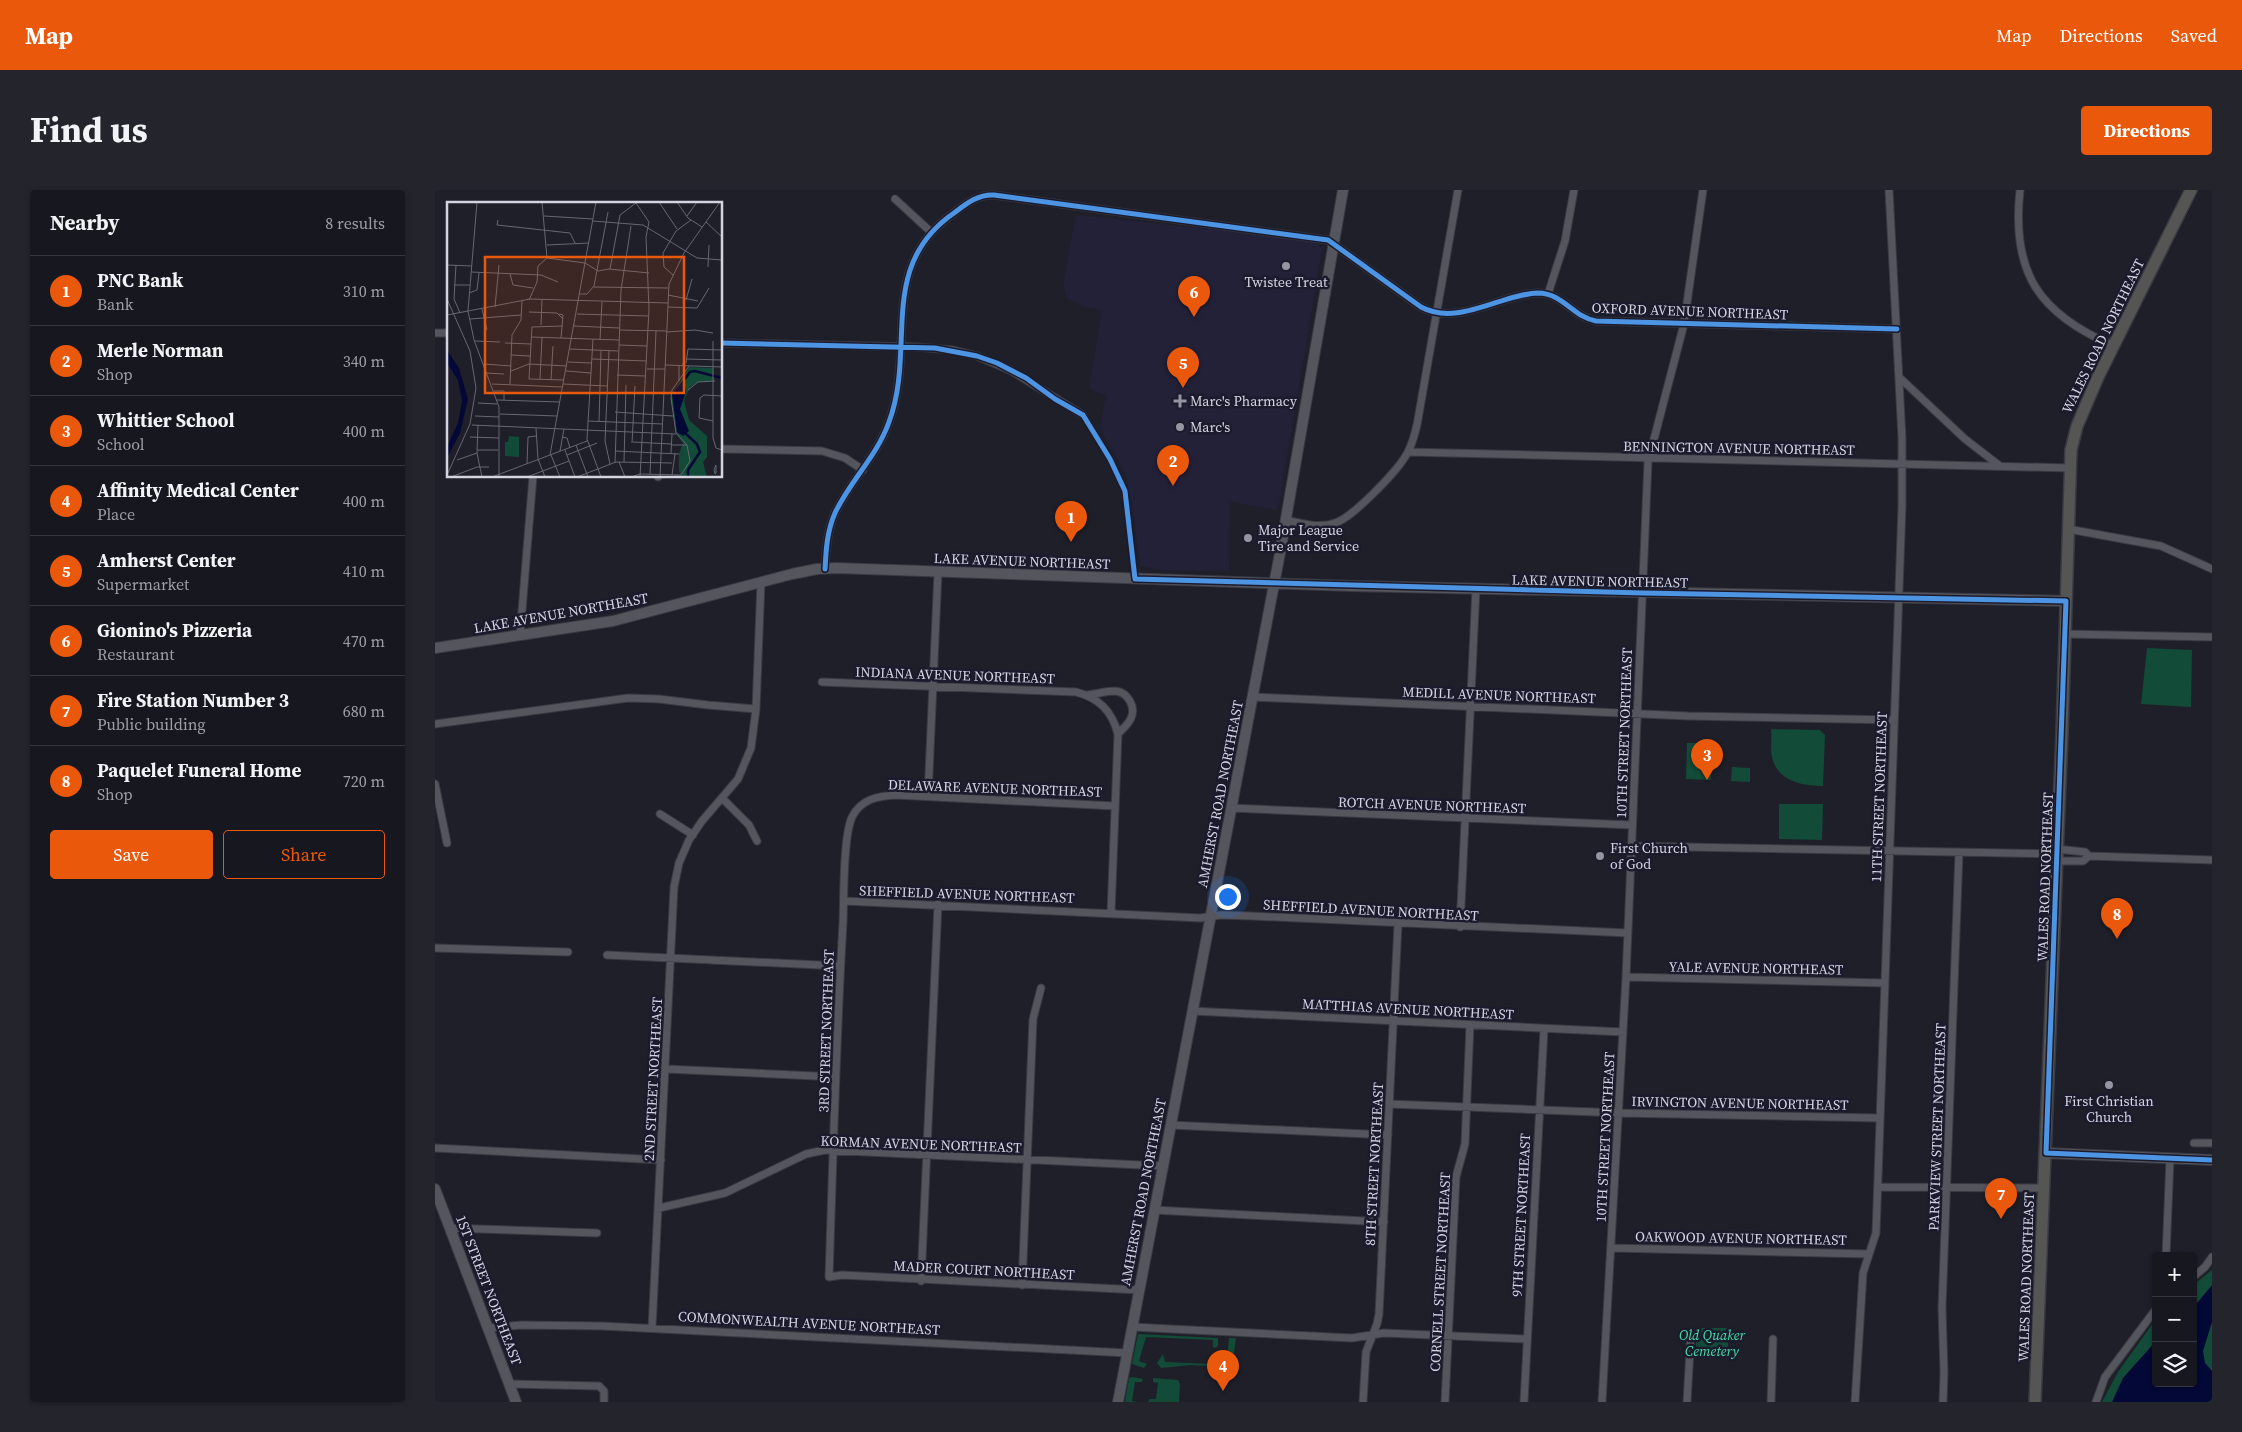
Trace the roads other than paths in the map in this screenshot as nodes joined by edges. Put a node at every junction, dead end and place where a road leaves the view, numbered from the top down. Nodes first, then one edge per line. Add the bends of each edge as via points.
1 (1343, 190) edge
2 (1458, 190) edge
3 (1574, 190) edge
4 (1703, 190) edge
5 (1889, 190) edge
6 (2020, 190) edge
7 (2191, 190) edge
8 (983, 193) edge
9 (895, 199) dead end
10 (931, 232) junction
11 (1334, 242) junction
12 (1548, 294) junction
13 (1438, 313) junction
14 (1684, 324) junction
15 (1897, 329) junction
16 (723, 343) edge
17 (902, 346) junction
18 (2114, 346) junction
19 (1899, 378) junction
20 (1083, 415) dead end
21 (723, 449) edge
22 (1408, 452) junction
23 (1648, 459) junction
24 (1903, 464) junction
25 (2000, 466) junction
26 (2070, 468) junction
27 (863, 470) junction
28 (533, 478) edge
29 (1285, 520) junction
30 (2068, 529) junction
31 (825, 569) junction
32 (2212, 569) edge
33 (938, 572) junction
34 (761, 582) junction
35 (1274, 584) junction
36 (1476, 588) junction
37 (1643, 593) junction
38 (1898, 598) junction
39 (2066, 601) junction
40 (2065, 634) junction
41 (520, 636) junction
42 (2212, 637) edge
43 (435, 648) edge
44 (822, 682) dead end
45 (933, 686) junction
46 (1087, 695) junction
47 (1252, 697) junction
48 (1470, 707) junction
49 (756, 709) junction
50 (1637, 713) junction
51 (1894, 720) junction
52 (435, 724) edge
53 (1118, 734) junction
54 (435, 784) edge
55 (928, 796) junction
56 (722, 798) junction
57 (1115, 806) junction
58 (1231, 808) junction
59 (660, 814) dead end
60 (1465, 820) junction
61 (1632, 825) junction
62 (693, 834) junction
63 (757, 841) dead end
64 (447, 843) dead end
65 (1631, 846) junction
66 (847, 847) joint
67 (1890, 851) junction
68 (1959, 852) junction
69 (2057, 855) junction
70 (2089, 856) junction
71 (2212, 860) edge
72 (844, 901) junction
73 (937, 904) junction
74 (1111, 913) junction
75 (1211, 917) junction
76 (1398, 924) junction
77 (1460, 927) junction
78 (1628, 933) junction
79 (435, 948) edge
80 (569, 952) dead end
81 (607, 955) dead end
82 (671, 958) junction
83 (841, 966) junction
84 (1626, 977) junction
85 (1885, 982) junction
86 (1041, 988) dead end
87 (1192, 1010) junction
88 (1393, 1021) junction
89 (1470, 1025) junction
90 (1544, 1029) junction
91 (1623, 1032) junction
92 (666, 1069) junction
93 (836, 1077) junction
94 (1389, 1104) junction
95 (1467, 1108) junction
96 (1539, 1111) junction
97 (1619, 1113) junction
98 (1880, 1118) junction
99 (1170, 1125) junction
100 (1388, 1136) junction
101 (2194, 1143) dead end
102 (2212, 1143) edge
103 (435, 1148) edge
104 (833, 1150) junction
105 (2046, 1153) junction
106 (927, 1156) junction
107 (2171, 1159) junction
108 (661, 1160) junction
109 (1027, 1160) junction
110 (2212, 1160) edge
111 (1162, 1166) junction
112 (1878, 1187) junction
113 (1947, 1187) junction
114 (2044, 1188) junction
115 (435, 1189) edge
116 (659, 1208) junction
117 (1154, 1210) junction
118 (1383, 1222) junction
119 (450, 1228) junction
120 (597, 1233) dead end
121 (1612, 1248) junction
122 (2166, 1252) edge
123 (1869, 1254) junction
124 (2212, 1257) edge
125 (2197, 1274) edge
126 (829, 1277) joint
127 (921, 1280) junction
128 (1022, 1285) junction
129 (1139, 1290) junction
130 (2152, 1314) edge
131 (1132, 1327) junction
132 (489, 1328) junction
133 (653, 1328) junction
134 (1691, 1333) dead end
135 (1373, 1335) junction
136 (1449, 1336) junction
137 (1527, 1339) junction
138 (1773, 1339) dead end
139 (1127, 1353) junction
140 (510, 1384) junction
141 (516, 1402) edge
142 (604, 1402) edge
143 (1118, 1402) edge
144 (1363, 1402) edge
145 (1445, 1402) edge
146 (1524, 1402) edge
147 (1602, 1402) edge
148 (1687, 1402) edge
149 (1771, 1402) edge
150 (1855, 1402) edge
151 (1943, 1402) edge
152 (2035, 1402) edge
153 (2096, 1402) edge

1 - 11 street, AMHERST ROAD NORTHEAST
2 - 13 street
3 - 12 street via 1565,241
4 - 14 street, 10TH STREET NORTHEAST
5 - 15 street, 11TH STREET NORTHEAST
6 - 18 street via 2019,235 2033,283 2056,313 2075,327
7 - 18 main road, WALES ROAD NORTHEAST
8 - 10 street
8 - 11 street via 1319,237
9 - 10 street
10 - 17 street via 909,267 903,301
11 - 13 street via 1421,307
11 - 29 street, AMHERST ROAD NORTHEAST
12 - 13 street via 1533,294 1456,312
12 - 14 street, OXFORD AVENUE NORTHEAST via 1560,298 1589,320
13 - 22 street via 1417,425
14 - 15 street, OXFORD AVENUE NORTHEAST
14 - 23 street, 10TH STREET NORTHEAST
15 - 19 street, 11TH STREET NORTHEAST
16 - 17 street
17 - 20 street via 953,350 997,363
17 - 27 street via 892,414 884,435
18 - 26 main road, WALES ROAD NORTHEAST via 2077,426
19 - 24 street, 11TH STREET NORTHEAST
19 - 25 street
21 - 27 street via 822,451 845,458
22 - 23 street, BENNINGTON AVENUE NORTHEAST
22 - 29 street via 1399,467 1361,505 1337,523 1309,525
23 - 24 street, BENNINGTON AVENUE NORTHEAST
23 - 37 street, 10TH STREET NORTHEAST
24 - 25 street, BENNINGTON AVENUE NORTHEAST
24 - 38 street, 11TH STREET NORTHEAST
25 - 26 street, BENNINGTON AVENUE NORTHEAST
26 - 30 main road, WALES ROAD NORTHEAST
27 - 31 street via 843,498 832,522
28 - 41 street
29 - 35 street, AMHERST ROAD NORTHEAST
30 - 32 street via 2161,546
30 - 39 main road, WALES ROAD NORTHEAST
31 - 33 street, LAKE AVENUE NORTHEAST
31 - 34 street, LAKE AVENUE NORTHEAST
33 - 35 street, LAKE AVENUE NORTHEAST
33 - 45 street
34 - 41 street, LAKE AVENUE NORTHEAST via 636,616
34 - 49 street, 2ND STREET NORTHEAST
35 - 36 street, LAKE AVENUE NORTHEAST
35 - 47 street, AMHERST ROAD NORTHEAST
36 - 37 street, LAKE AVENUE NORTHEAST
36 - 48 street
37 - 38 street, LAKE AVENUE NORTHEAST
37 - 50 street, 10TH STREET NORTHEAST
38 - 39 street, LAKE AVENUE NORTHEAST
38 - 51 street, 11TH STREET NORTHEAST
39 - 40 main road, WALES ROAD NORTHEAST
40 - 42 street
40 - 69 main road, WALES ROAD NORTHEAST
41 - 43 street, LAKE AVENUE NORTHEAST
44 - 45 street, INDIANA AVENUE NORTHEAST
45 - 46 street, INDIANA AVENUE NORTHEAST
45 - 55 street
46 - 53 street, INDIANA AVENUE NORTHEAST via 1106,708
46 - 53 street, INDIANA AVENUE NORTHEAST via 1116,691 1127,697 1132,705 1132,714
47 - 48 street, MEDILL AVENUE NORTHEAST
47 - 58 street, AMHERST ROAD NORTHEAST
48 - 50 street, MEDILL AVENUE NORTHEAST
48 - 60 street
49 - 52 street via 659,698 628,698
49 - 56 street, 2ND STREET NORTHEAST via 749,757
50 - 51 street, MEDILL AVENUE NORTHEAST
50 - 61 street, 10TH STREET NORTHEAST
51 - 67 street, 11TH STREET NORTHEAST
53 - 57 street
54 - 64 street
55 - 57 street, DELAWARE AVENUE NORTHEAST
55 - 66 street, DELAWARE AVENUE NORTHEAST via 882,795 868,800 852,817
56 - 62 street, 2ND STREET NORTHEAST
56 - 63 street via 749,825
57 - 74 street
58 - 60 street, ROTCH AVENUE NORTHEAST
58 - 75 street, AMHERST ROAD NORTHEAST
59 - 62 street
60 - 61 street, ROTCH AVENUE NORTHEAST
60 - 77 street
61 - 65 street, 10TH STREET NORTHEAST
62 - 82 street, 2ND STREET NORTHEAST via 676,875
65 - 67 street
65 - 78 street, 10TH STREET NORTHEAST
66 - 72 street, 3RD STREET NORTHEAST
67 - 68 street
67 - 85 street, 11TH STREET NORTHEAST
68 - 69 street
68 - 113 street, PARKVIEW STREET NORTHEAST
69 - 70 street via 2085,852
69 - 70 street via 2083,861
69 - 105 main road, WALES ROAD NORTHEAST
70 - 71 street
72 - 73 street, SHEFFIELD AVENUE NORTHEAST
72 - 83 street, 3RD STREET NORTHEAST
73 - 74 street, SHEFFIELD AVENUE NORTHEAST
73 - 106 street
74 - 75 street, SHEFFIELD AVENUE NORTHEAST
75 - 76 street, SHEFFIELD AVENUE NORTHEAST
75 - 87 street, AMHERST ROAD NORTHEAST
76 - 77 street, SHEFFIELD AVENUE NORTHEAST
76 - 88 street, 8TH STREET NORTHEAST
77 - 78 street, SHEFFIELD AVENUE NORTHEAST
78 - 84 street, 10TH STREET NORTHEAST
79 - 80 street
81 - 82 street
82 - 83 street
82 - 92 street, 2ND STREET NORTHEAST
83 - 93 street, 3RD STREET NORTHEAST
84 - 85 street, YALE AVENUE NORTHEAST
84 - 91 street, 10TH STREET NORTHEAST
85 - 98 street, 11TH STREET NORTHEAST
86 - 109 street via 1033,1019
87 - 88 street, MATTHIAS AVENUE NORTHEAST
87 - 99 street, AMHERST ROAD NORTHEAST
88 - 89 street, MATTHIAS AVENUE NORTHEAST
88 - 94 street, 8TH STREET NORTHEAST
89 - 90 street, MATTHIAS AVENUE NORTHEAST
89 - 95 street, CORNELL STREET NORTHEAST
90 - 91 street, MATTHIAS AVENUE NORTHEAST
90 - 96 street, 9TH STREET NORTHEAST
91 - 97 street, 10TH STREET NORTHEAST
92 - 93 street
92 - 108 street, 2ND STREET NORTHEAST
93 - 104 street, 3RD STREET NORTHEAST
94 - 95 street, IRVINGTON AVENUE NORTHEAST
94 - 100 street, 8TH STREET NORTHEAST
95 - 96 street, IRVINGTON AVENUE NORTHEAST
95 - 136 street, CORNELL STREET NORTHEAST via 1464,1155 1456,1178
96 - 97 street, IRVINGTON AVENUE NORTHEAST
96 - 137 street, 9TH STREET NORTHEAST
97 - 98 street, IRVINGTON AVENUE NORTHEAST
97 - 121 street, 10TH STREET NORTHEAST
98 - 112 street, 11TH STREET NORTHEAST
99 - 100 street
99 - 111 street, AMHERST ROAD NORTHEAST
100 - 118 street, 8TH STREET NORTHEAST
101 - 102 street
103 - 108 street
104 - 106 street, KORMAN AVENUE NORTHEAST
104 - 116 street, KORMAN AVENUE NORTHEAST via 806,1154 725,1193
104 - 126 street, 3RD STREET NORTHEAST
105 - 107 street
105 - 114 main road, WALES ROAD NORTHEAST
106 - 109 street, KORMAN AVENUE NORTHEAST
106 - 127 street
107 - 110 street
107 - 122 street
108 - 116 street, 2ND STREET NORTHEAST
109 - 111 street, KORMAN AVENUE NORTHEAST
109 - 128 street
111 - 117 street, AMHERST ROAD NORTHEAST
112 - 113 street
112 - 123 street, 11TH STREET NORTHEAST via 1876,1233
113 - 114 street
113 - 151 street, PARKVIEW STREET NORTHEAST via 1942,1308
114 - 152 main road, WALES ROAD NORTHEAST
115 - 119 street, 1ST STREET NORTHEAST
116 - 133 street, 2ND STREET NORTHEAST
117 - 118 street
117 - 129 street, AMHERST ROAD NORTHEAST
118 - 135 street, 8TH STREET NORTHEAST via 1379,1314
119 - 120 street
119 - 132 street, 1ST STREET NORTHEAST
121 - 123 street, OAKWOOD AVENUE NORTHEAST
121 - 147 street, 10TH STREET NORTHEAST
123 - 150 street, 11TH STREET NORTHEAST via 1861,1285
124 - 125 street
126 - 127 street, MADER COURT NORTHEAST
127 - 128 street, MADER COURT NORTHEAST
128 - 129 street, MADER COURT NORTHEAST
129 - 131 street, AMHERST ROAD NORTHEAST
130 - 153 street via 2105,1377
131 - 135 street via 1352,1338
131 - 139 street, AMHERST ROAD NORTHEAST
132 - 133 street, COMMONWEALTH AVENUE NORTHEAST via 570,1325
132 - 140 street, 1ST STREET NORTHEAST
133 - 139 street, COMMONWEALTH AVENUE NORTHEAST
134 - 148 street
135 - 136 street
135 - 144 street, 8TH STREET NORTHEAST via 1366,1352
136 - 137 street
136 - 145 street, CORNELL STREET NORTHEAST
137 - 146 street, 9TH STREET NORTHEAST
138 - 149 street
139 - 143 street, AMHERST ROAD NORTHEAST
140 - 141 street, 1ST STREET NORTHEAST
140 - 142 street via 599,1386 604,1390

